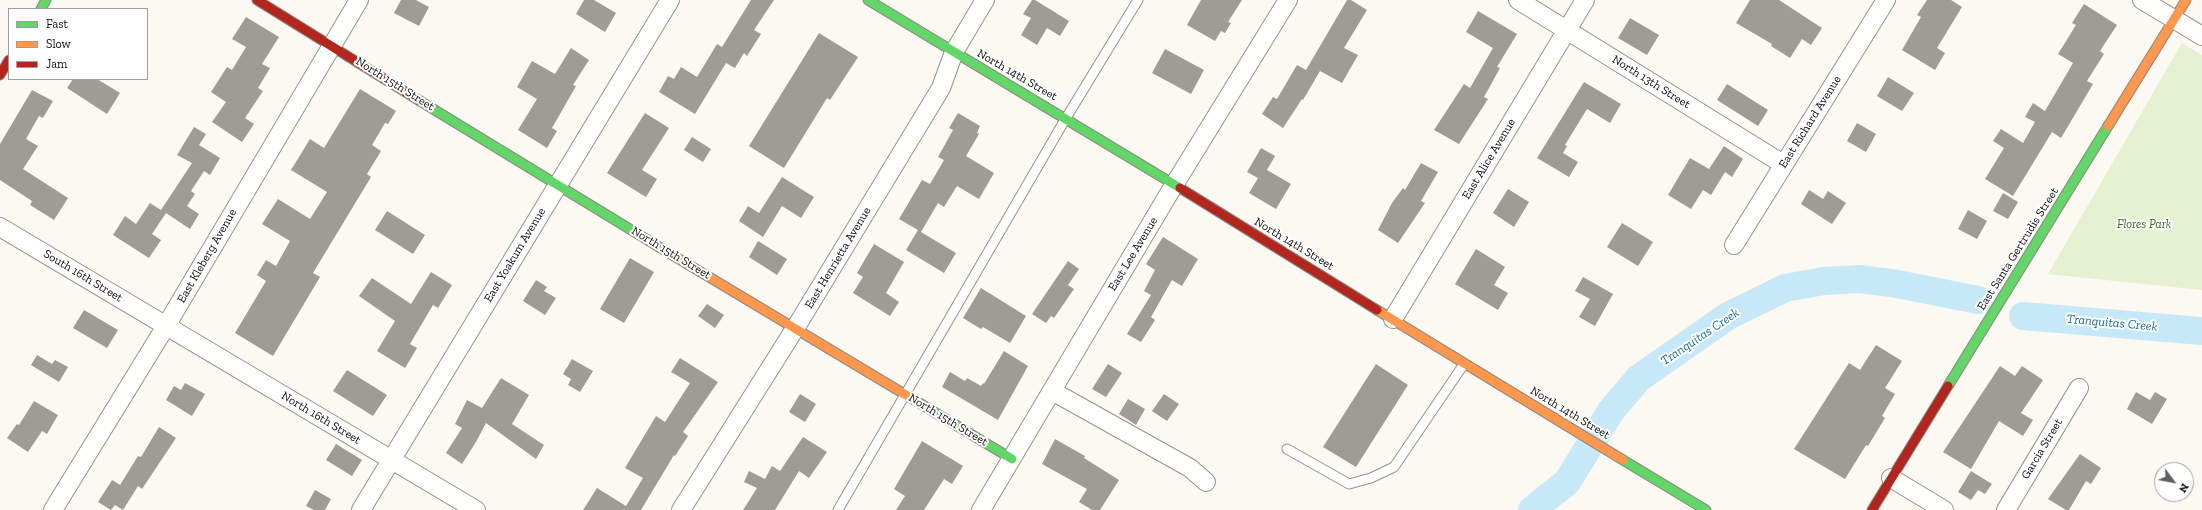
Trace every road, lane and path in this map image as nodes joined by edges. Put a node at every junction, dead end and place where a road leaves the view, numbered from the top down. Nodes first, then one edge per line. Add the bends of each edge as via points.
1 (257, 0) edge
2 (359, 0) edge
3 (670, 0) edge
4 (868, 0) edge
5 (985, 0) edge
6 (1138, 0) edge
7 (1288, 0) edge
8 (1518, 0) edge
9 (1585, 0) edge
10 (1886, 0) edge
11 (2142, 0) edge
12 (2186, 0) edge
13 (2174, 19) junction
14 (1566, 30) junction
15 (2202, 36) edge
16 (332, 44) junction
17 (954, 52) junction
18 (8, 62) edge
19 (0, 74) edge
20 (1066, 118) junction
21 (1784, 164) junction
22 (557, 185) junction
23 (1174, 186) junction
24 (0, 227) edge
25 (1734, 245) dead end
26 (1393, 319) junction
27 (166, 326) junction
28 (796, 327) junction
29 (1464, 364) junction
30 (2079, 388) dead end
31 (1052, 391) junction
32 (906, 394) junction
33 (1287, 449) dead end
34 (391, 459) junction
35 (1012, 459) junction
36 (1891, 478) junction
37 (1206, 482) dead end
38 (52, 510) edge
39 (360, 510) edge
40 (476, 510) edge
41 (682, 510) edge
42 (838, 510) edge
43 (980, 510) edge
44 (1706, 510) edge
45 (1872, 510) edge
46 (1944, 510) edge
47 (2006, 510) edge

1 - 16 street, North 15th Street
2 - 16 street, East Kleberg Avenue
3 - 22 street, East Yoakum Avenue
4 - 17 street, North 14th Street
5 - 17 street, East Henrietta Avenue
6 - 20 lane
7 - 23 street, East Lee Avenue
8 - 14 street, North 13th Street
9 - 14 street, East Alice Avenue
10 - 21 street, East Richard Avenue
11 - 13 street
12 - 13 street, East Santa Gertrudis Street
13 - 15 street
13 - 36 street, East Santa Gertrudis Street
14 - 21 street, North 13th Street
14 - 26 street, East Alice Avenue
16 - 22 street, North 15th Street
16 - 27 street, East Kleberg Avenue
17 - 20 street, North 14th Street
17 - 28 street, East Henrietta Avenue via 941,88
18 - 19 street
20 - 23 street, North 14th Street
20 - 32 lane
21 - 25 street, East Richard Avenue
22 - 28 street, North 15th Street
22 - 34 street, East Yoakum Avenue
23 - 26 street, North 14th Street
23 - 31 street, East Lee Avenue
24 - 27 street, South 16th Street
26 - 29 street, North 14th Street
27 - 34 street, North 16th Street
27 - 38 street, East Kleberg Avenue
28 - 32 street, North 15th Street
28 - 41 street, East Henrietta Avenue
29 - 33 lane via 1394,467 1371,478 1348,484
29 - 44 street, North 14th Street
30 - 47 street, Garcia Street
31 - 35 street, East Lee Avenue
31 - 37 street via 1190,468
32 - 35 street, North 15th Street
32 - 42 lane
34 - 39 street, East Yoakum Avenue
34 - 40 street, North 16th Street
35 - 43 street, East Lee Avenue
36 - 45 street, East Santa Gertrudis Street
36 - 46 street

